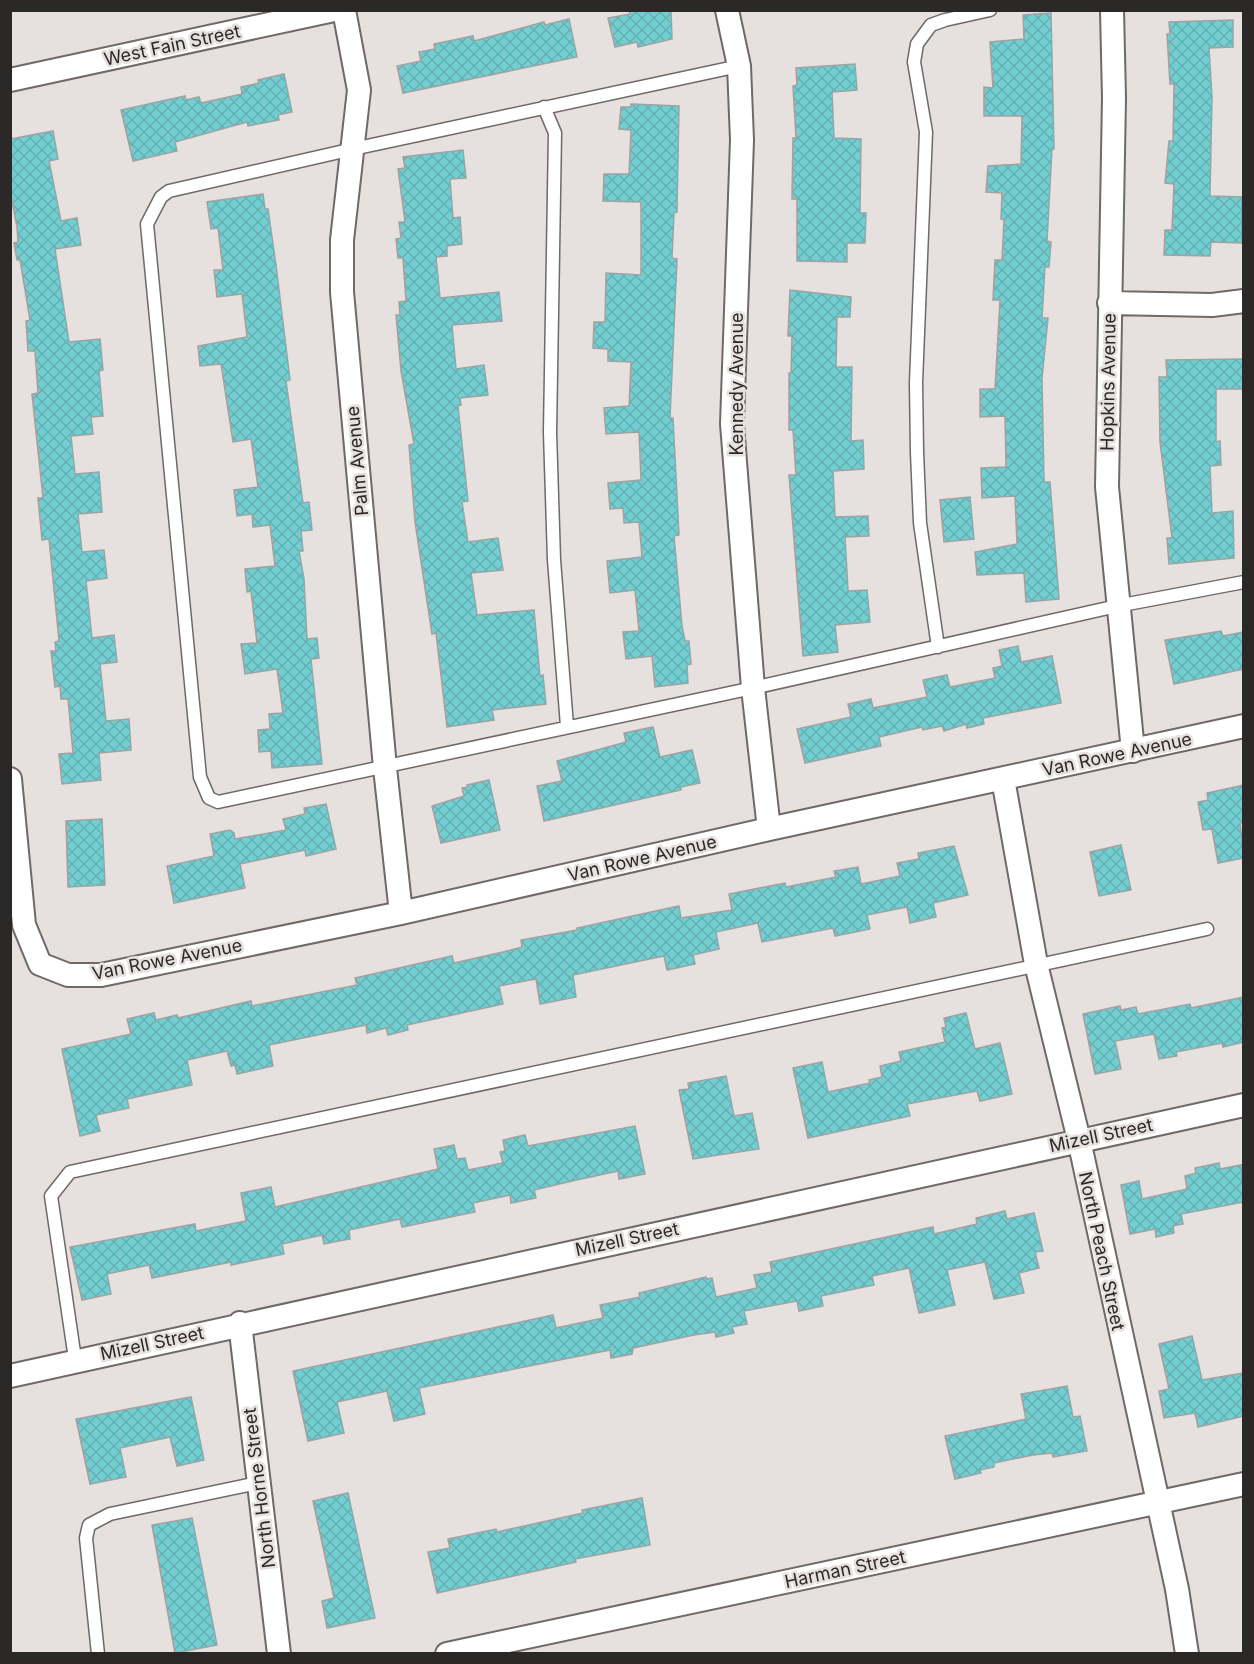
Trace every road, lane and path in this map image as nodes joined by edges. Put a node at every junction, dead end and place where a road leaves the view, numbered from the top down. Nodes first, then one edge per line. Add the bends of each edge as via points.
1 (334, 10) edge
2 (344, 10) edge
3 (727, 10) edge
4 (990, 10) edge
5 (1112, 10) edge
6 (739, 66) junction
7 (10, 80) edge
8 (544, 107) junction
9 (353, 148) junction
10 (1244, 301) edge
11 (1109, 303) junction
12 (1244, 582) edge
13 (1117, 606) junction
14 (938, 647) junction
15 (753, 688) junction
16 (567, 726) junction
17 (1244, 726) edge
18 (1133, 751) junction
19 (385, 768) junction
20 (10, 779) edge
21 (1003, 779) junction
22 (769, 829) junction
23 (401, 913) junction
24 (1207, 929) dead end
25 (1036, 964) junction
26 (1244, 1104) edge
27 (1078, 1140) junction
28 (240, 1323) junction
29 (75, 1359) junction
30 (10, 1376) edge
31 (258, 1483) junction
32 (1244, 1484) edge
33 (1156, 1502) junction
34 (98, 1653) edge
35 (279, 1653) edge
36 (447, 1653) edge
37 (1186, 1653) edge

1 - 7 street, West Fain Street
2 - 9 street, Palm Avenue via 359,90
3 - 6 street, Kennedy Avenue
4 - 14 lane via 931,25 917,44 914,62 926,132 917,452 920,524
5 - 11 street, Hopkins Avenue
6 - 8 lane
6 - 15 street, Kennedy Avenue via 742,140 732,424
8 - 9 lane
8 - 16 lane via 555,133 549,432
9 - 19 street, Palm Avenue via 342,240 342,292
9 - 19 lane via 169,191 161,197 147,224 200,777 205,790 209,798 218,802
10 - 11 street via 1212,305
11 - 13 street, Hopkins Avenue via 1107,487
12 - 13 lane
13 - 14 lane
13 - 18 street, Hopkins Avenue
14 - 15 lane
15 - 16 lane
15 - 22 street, Kennedy Avenue
16 - 19 lane
17 - 18 street, Van Rowe Avenue
18 - 21 street, Van Rowe Avenue
19 - 23 street, Palm Avenue
20 - 23 street, Van Rowe Avenue via 24,925 40,964 68,975 101,975
21 - 22 street, Van Rowe Avenue
21 - 25 street, North Peach Street
22 - 23 street, Van Rowe Avenue
24 - 25 lane
25 - 27 street, North Peach Street
25 - 29 lane via 70,1172 51,1196
26 - 27 street, Mizell Street
27 - 28 street, Mizell Street
27 - 33 street, North Peach Street
28 - 29 street, Mizell Street
28 - 31 street, North Horne Street
29 - 30 street, Mizell Street
31 - 34 lane via 110,1514 89,1526 86,1538
31 - 35 street, North Horne Street
32 - 33 street, Harman Street
33 - 36 street, Harman Street
33 - 37 street, North Peach Street via 1177,1589

